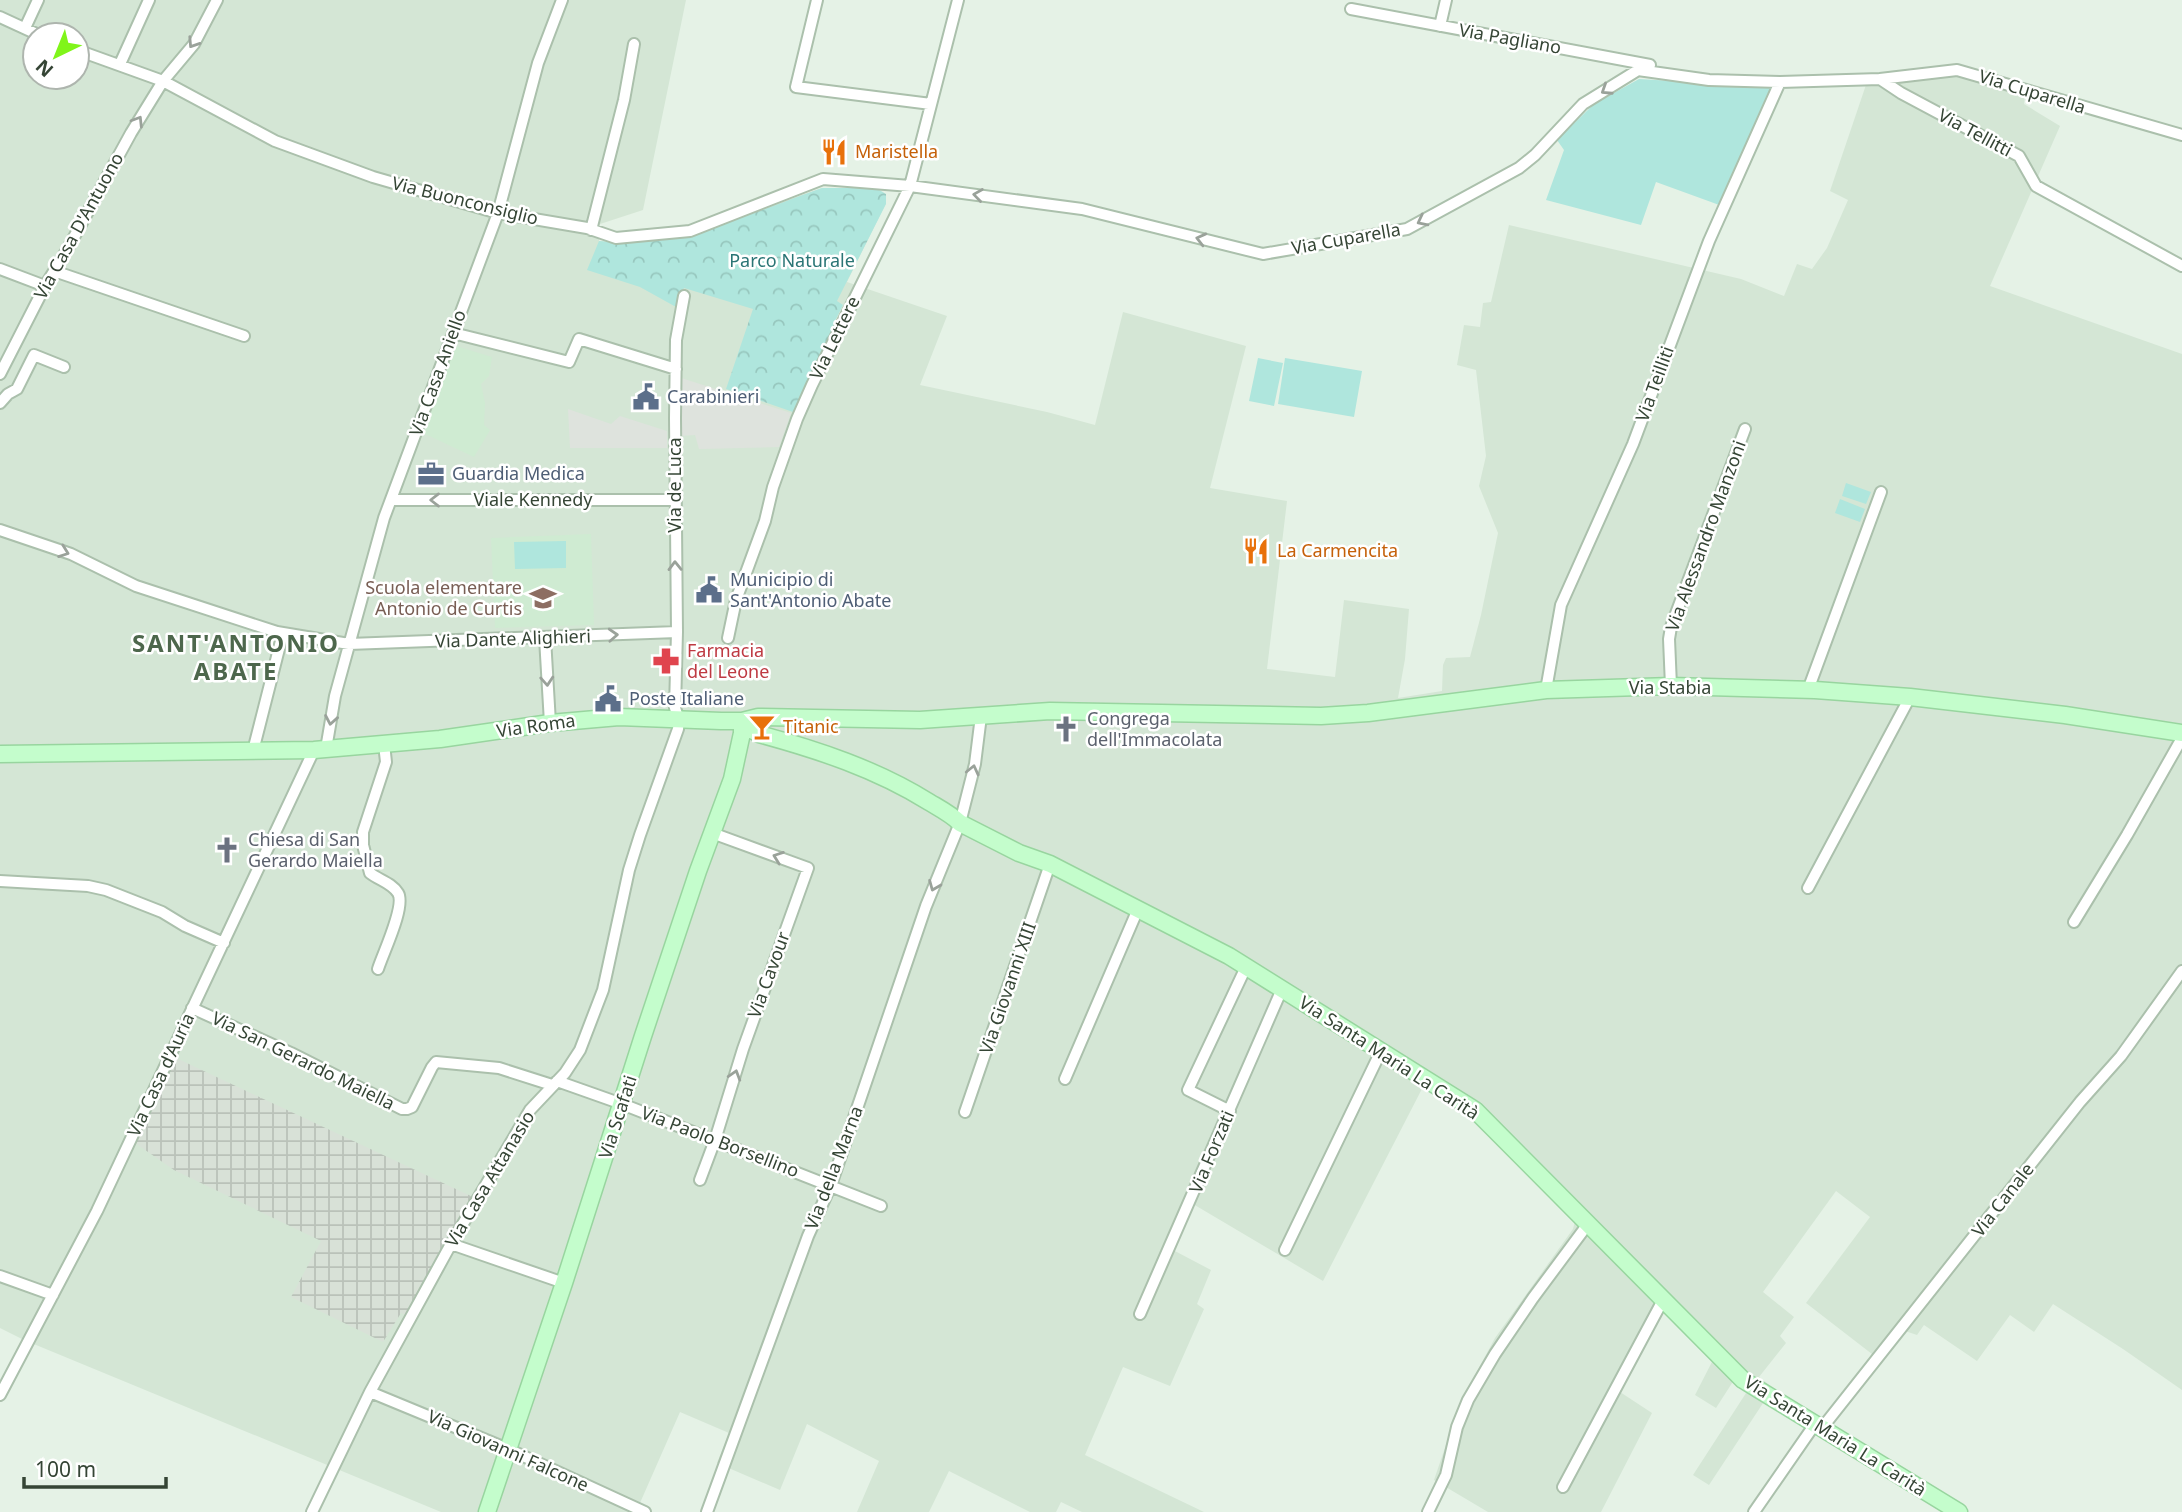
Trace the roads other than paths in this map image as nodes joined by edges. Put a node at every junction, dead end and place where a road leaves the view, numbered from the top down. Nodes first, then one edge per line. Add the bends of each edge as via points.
1 (38, 0) edge
2 (149, 0) edge
3 (217, 0) edge
4 (562, 0) edge
5 (817, 0) edge
6 (958, 0) edge
7 (1446, 0) edge
8 (1351, 9) dead end
9 (0, 17) edge
10 (28, 21) edge
11 (21, 26) edge
12 (1440, 26) junction
13 (634, 44) dead end
14 (91, 55) edge
15 (120, 64) junction
16 (1668, 73) junction
17 (1880, 79) junction
18 (163, 81) junction
19 (1780, 82) junction
20 (931, 104) junction
21 (2182, 135) edge
22 (910, 186) junction
23 (498, 213) junction
24 (591, 230) junction
25 (2182, 266) edge
26 (0, 269) edge
27 (54, 271) junction
28 (45, 286) junction
29 (684, 296) dead end
30 (453, 333) junction
31 (244, 336) dead end
32 (64, 367) dead end
33 (676, 369) junction
34 (0, 374) edge
35 (0, 403) edge
36 (1745, 429) dead end
37 (1881, 492) dead end
38 (391, 500) junction
39 (674, 500) junction
40 (0, 530) edge
41 (677, 632) junction
42 (283, 633) junction
43 (545, 638) junction
44 (728, 638) dead end
45 (349, 644) junction
46 (1671, 686) junction
47 (1546, 690) junction
48 (1808, 690) junction
49 (1910, 697) junction
50 (1157, 713) joint
51 (981, 716) junction
52 (679, 720) junction
53 (742, 721) junction
54 (550, 723) junction
55 (2182, 733) edge
56 (2182, 738) edge
57 (384, 744) junction
58 (320, 749) junction
59 (253, 751) junction
60 (0, 754) edge
61 (960, 823) junction
62 (712, 833) junction
63 (1050, 864) junction
64 (0, 881) edge
65 (1808, 888) dead end
66 (1138, 909) junction
67 (2074, 922) dead end
68 (224, 943) junction
69 (1246, 967) junction
70 (378, 969) dead end
71 (2182, 971) edge
72 (1282, 989) junction
73 (192, 1008) junction
74 (1381, 1051) junction
75 (1065, 1079) dead end
76 (555, 1083) junction
77 (622, 1104) junction
78 (1230, 1111) junction
79 (965, 1112) dead end
80 (715, 1140) junction
81 (700, 1180) dead end
82 (831, 1185) junction
83 (881, 1206) dead end
84 (1588, 1224) junction
85 (450, 1244) junction
86 (1285, 1250) dead end
87 (0, 1276) edge
88 (564, 1283) junction
89 (53, 1295) junction
90 (1663, 1300) junction
91 (1140, 1314) dead end
92 (370, 1392) junction
93 (0, 1395) edge
94 (1819, 1426) junction
95 (508, 1449) junction
96 (1563, 1487) dead end
97 (312, 1512) edge
98 (487, 1512) edge
99 (645, 1512) edge
100 (707, 1512) edge
101 (1428, 1512) edge
102 (1755, 1512) edge
103 (1959, 1512) edge

1 - 10 street
2 - 15 street
3 -> 18 street, Via Casa D'Antuono via 194,44
4 - 23 street, Via Casa Aniello via 538,63
5 - 20 street via 796,87
6 - 20 street, Via Lettere
7 - 12 street
8 - 12 street, Via Pagliano
9 - 11 street
12 - 16 street, Via Pagliano
13 - 24 street
14 - 15 street, Via Buonconsiglio
15 - 18 street, Via Buonconsiglio
16 - 19 street, Via Cuparella via 1709,80
16 -> 22 street, Via Cuparella via 1638,70 1626,77 1583,104 1519,168 1407,229 1263,254 1082,209
17 - 19 street
17 - 21 street, Via Cuparella via 1957,70
17 - 25 street, Via Tellitti via 2019,156 2036,186
18 - 23 street, Via Buonconsiglio via 275,141 373,177
27 -> 18 street, Via Casa D'Antuono
19 - 47 street, Via Teilliti via 1709,241 1633,444 1561,605
20 - 22 street, Via Lettere
22 - 24 street, Via Buonconsiglio via 823,179 690,231 616,238
22 - 44 street, Via Lettere via 797,419 736,600
23 - 24 street, Via Buonconsiglio
23 - 30 street, Via Casa Aniello
26 - 28 street
27 - 28 street, Via Casa D'Antuono
27 - 31 street
28 - 34 street, Via Casa D'Antuono
29 - 33 street, Via de Luca
30 - 33 street via 569,362 579,339
30 - 38 street, Via Casa Aniello
32 - 35 street via 34,355 18,389
33 - 39 street, Via de Luca
36 - 46 street, Via Alessandro Manzoni via 1671,627
37 - 48 street
39 -> 38 street, Viale Kennedy
38 - 45 street, Via Casa Aniello
41 -> 39 street, Via de Luca
40 -> 42 street, Via Dante Alighieri via 71,554 136,586
43 -> 41 street, Via Dante Alighieri
41 - 52 street, Via de Luca via 675,708
42 - 45 street, Via Dante Alighieri
42 - 59 street
43 - 45 street, Via Dante Alighieri
43 -> 54 street
45 -> 58 street, Via Casa Aniello
46 - 47 street, Via Stabia
46 - 48 street, Via Stabia
47 - 50 street, Via Stabia via 1321,716
48 - 49 street, Via Stabia
49 - 55 street, Via Stabia
49 - 65 street
50 - 51 street, Via Roma via 1050,711
51 - 53 street, Via Roma via 920,720 758,717
61 -> 51 street, Via della Marna
52 - 53 street, Via Roma
52 - 54 street, Via Roma via 619,716
52 - 76 street, Via Casa Attanasio via 629,870 603,990 579,1053
53 - 61 street, Via Santa Maria La Carità via 759,734 849,762 897,784
53 - 62 street, Via Scafati via 732,779
54 - 57 street, Via Roma
56 - 67 street
57 - 58 street, Via Roma
57 - 70 street via 386,762 365,823 363,845 370,873 392,886 400,901
58 - 59 street, Via Roma
58 - 68 street, Via Casa d'Auria
59 - 60 street, Via Roma
61 - 63 street, Via Santa Maria La Carità
61 -> 82 street, Via della Marna via 926,906
62 - 77 street, Via Scafati
80 -> 62 street, Via Cavour via 808,868
63 - 66 street, Via Santa Maria La Carità
63 - 79 street, Via Giovanni XIII
64 - 68 street via 106,890
66 - 69 street, Via Santa Maria La Carità
66 - 75 street
68 - 73 street, Via Casa d'Auria
69 - 72 street, Via Santa Maria La Carità
69 - 78 street via 1188,1090
71 - 94 street, Via Canale via 2121,1056
72 - 74 street, Via Santa Maria La Carità
72 - 78 street, Via Forzati
73 - 76 street, Via San Gerardo Maiella via 402,1109 412,1107 436,1062 499,1068
73 - 89 street, Via Casa d'Auria
74 - 84 street, Via Santa Maria La Carità via 1475,1110
74 - 86 street
76 - 77 street, Via Paolo Borsellino
76 - 85 street, Via Casa Attanasio via 530,1111
77 - 80 street, Via Paolo Borsellino
77 - 88 street, Via Scafati
78 - 91 street, Via Forzati
80 - 81 street, Via Cavour
80 - 82 street, Via Paolo Borsellino
82 - 83 street, Via Paolo Borsellino
82 - 100 street, Via della Marna
84 - 90 street, Via Santa Maria La Carità
84 - 101 street via 1517,1320 1468,1399 1446,1475
85 - 88 street
85 - 92 street, Via Casa Attanasio
87 - 89 street
88 - 95 street, Via Scafati
89 - 93 street, Via Casa d'Auria
90 - 94 street, Via Santa Maria La Carità via 1742,1380
90 - 96 street
92 - 95 street, Via Giovanni Falcone
92 - 97 street, Via Casa Attanasio
94 - 102 street, Via Canale
94 - 103 street, Via Santa Maria La Carità
95 - 98 street, Via Scafati
95 - 99 street, Via Giovanni Falcone

